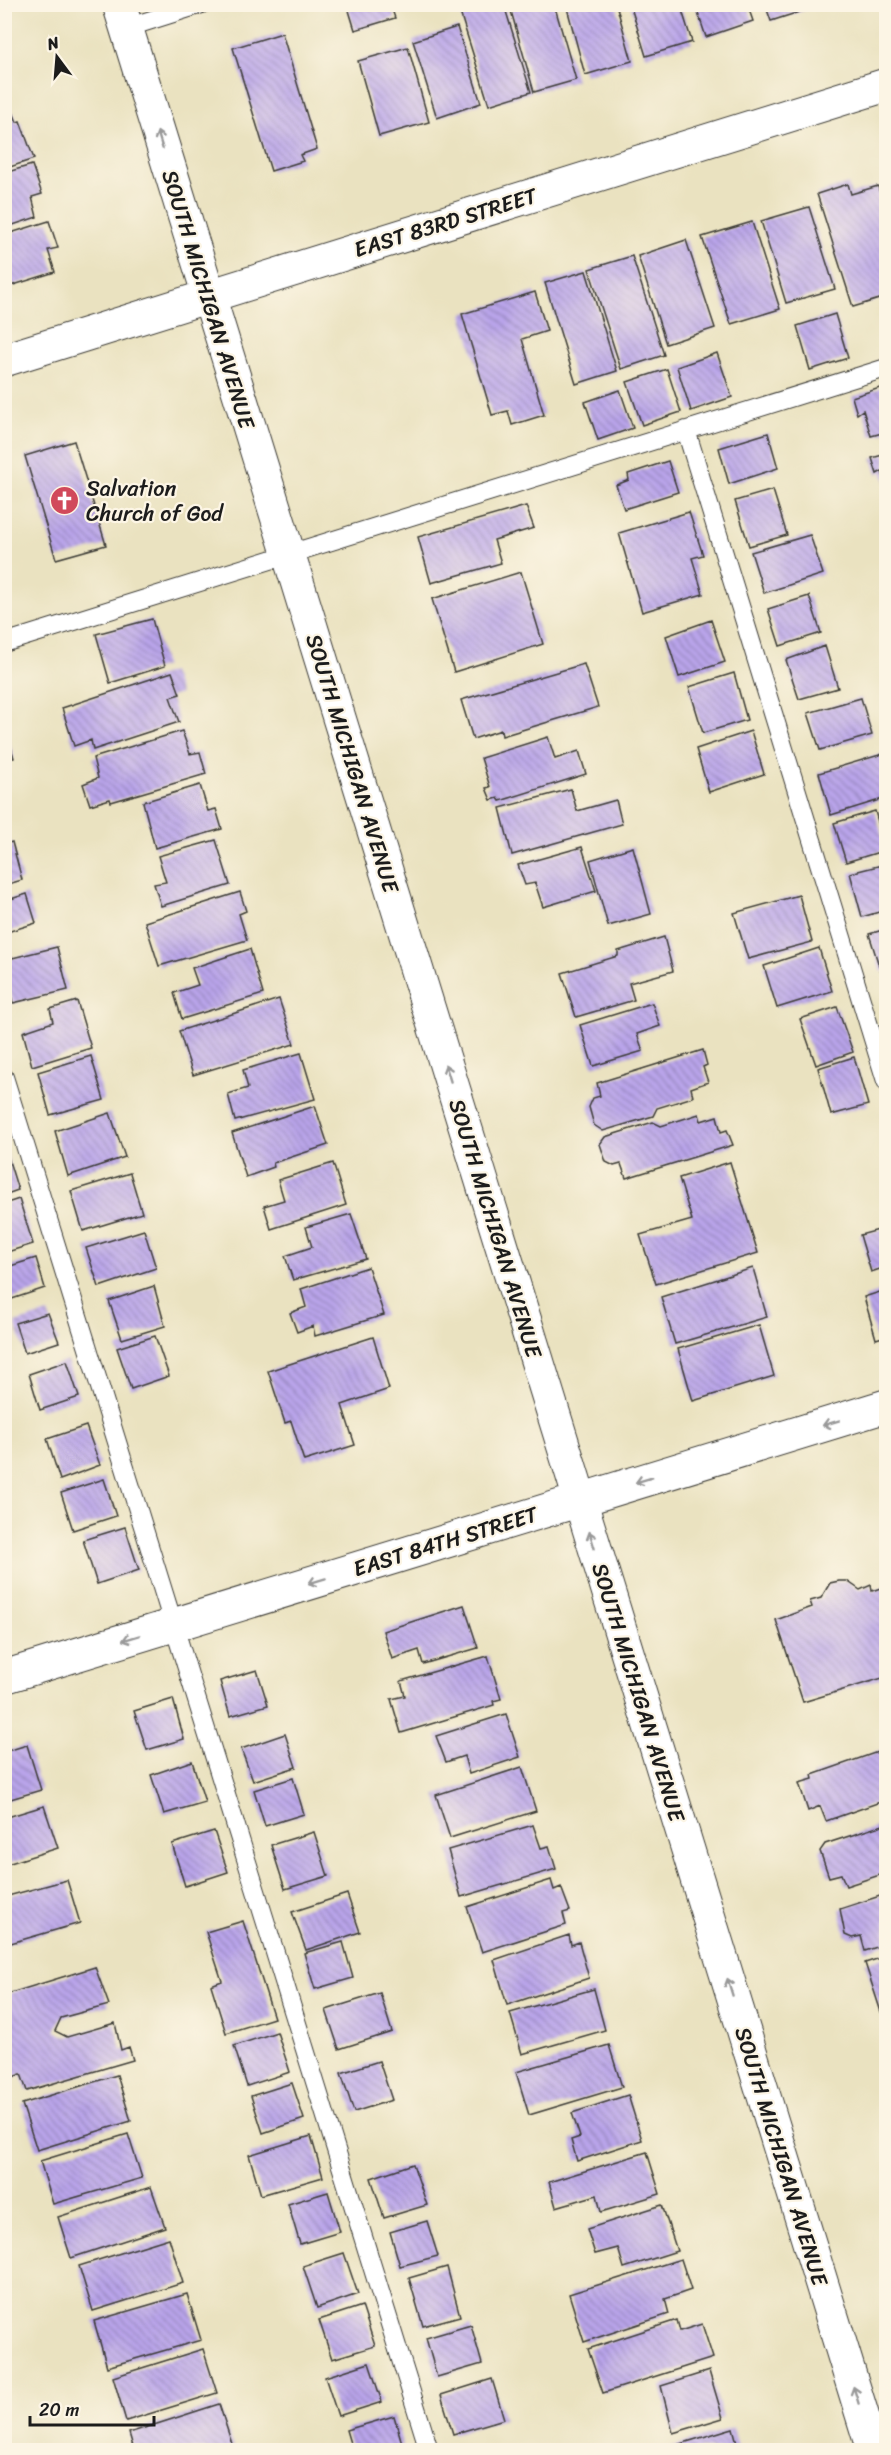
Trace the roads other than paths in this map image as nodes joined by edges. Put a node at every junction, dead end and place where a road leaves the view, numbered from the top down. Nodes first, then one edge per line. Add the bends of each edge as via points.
1 (202, 4) edge
2 (122, 16) edge
3 (886, 85) edge
4 (208, 296) junction
5 (4, 360) edge
6 (886, 368) edge
7 (686, 430) junction
8 (288, 554) junction
9 (4, 643) edge
10 (4, 1077) edge
11 (886, 1081) edge
12 (886, 1406) edge
13 (580, 1500) junction
14 (174, 1625) junction
15 (4, 1677) edge
16 (429, 2451) edge
17 (873, 2451) edge

1 - 2 lane
4 -> 2 street, SOUTH MICHIGAN AVENUE
3 - 4 street, EAST 83RD STREET
4 - 5 street, EAST 83RD STREET
4 - 8 street, SOUTH MICHIGAN AVENUE
6 - 7 lane
7 - 8 lane
7 - 11 lane
8 - 9 lane
13 -> 8 street, SOUTH MICHIGAN AVENUE
10 - 14 lane
12 -> 13 street, EAST 84TH STREET
13 -> 14 street, EAST 84TH STREET
17 -> 13 street, SOUTH MICHIGAN AVENUE
14 -> 15 street, EAST 84TH STREET
14 - 16 lane

